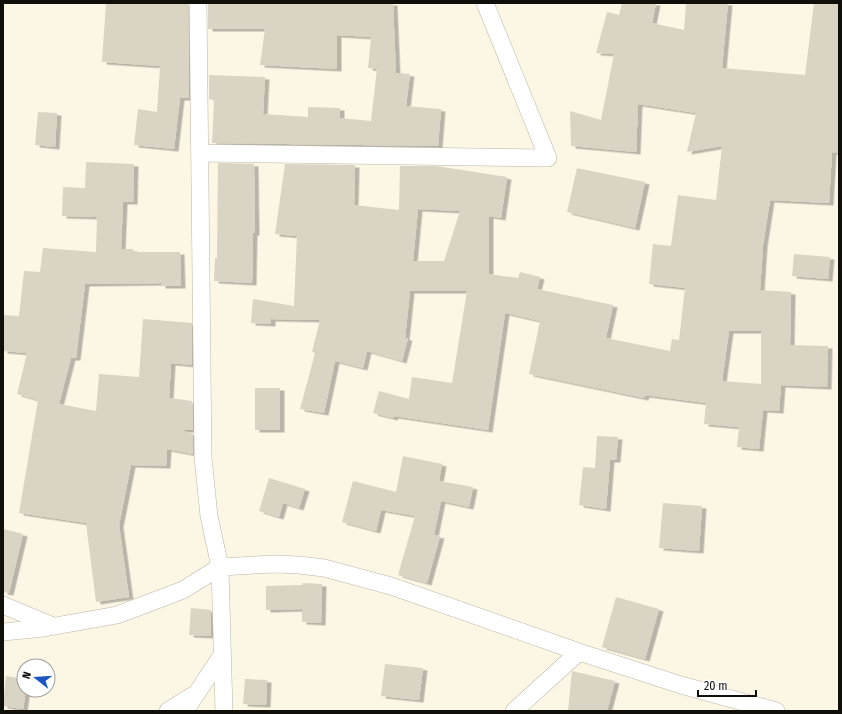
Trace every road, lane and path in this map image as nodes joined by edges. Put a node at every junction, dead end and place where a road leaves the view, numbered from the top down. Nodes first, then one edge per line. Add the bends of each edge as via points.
1 (198, 3) edge
2 (485, 3) edge
3 (200, 153) junction
4 (220, 567) junction
5 (3, 605) edge
6 (53, 626) junction
7 (3, 632) edge
8 (579, 652) junction
9 (222, 655) junction
10 (195, 694) junction
11 (168, 711) edge
12 (185, 711) edge
13 (224, 711) edge
14 (514, 711) edge
15 (776, 711) edge

1 - 3 street
2 - 3 street via 548,158
3 - 4 street via 203,457 209,516
4 - 6 street via 183,590 117,615
4 - 8 street via 274,564 324,568 391,586
4 - 9 street
5 - 6 street
6 - 7 street
8 - 14 street
8 - 15 street via 681,685
9 - 10 street
9 - 13 street
10 - 11 street
10 - 12 street

